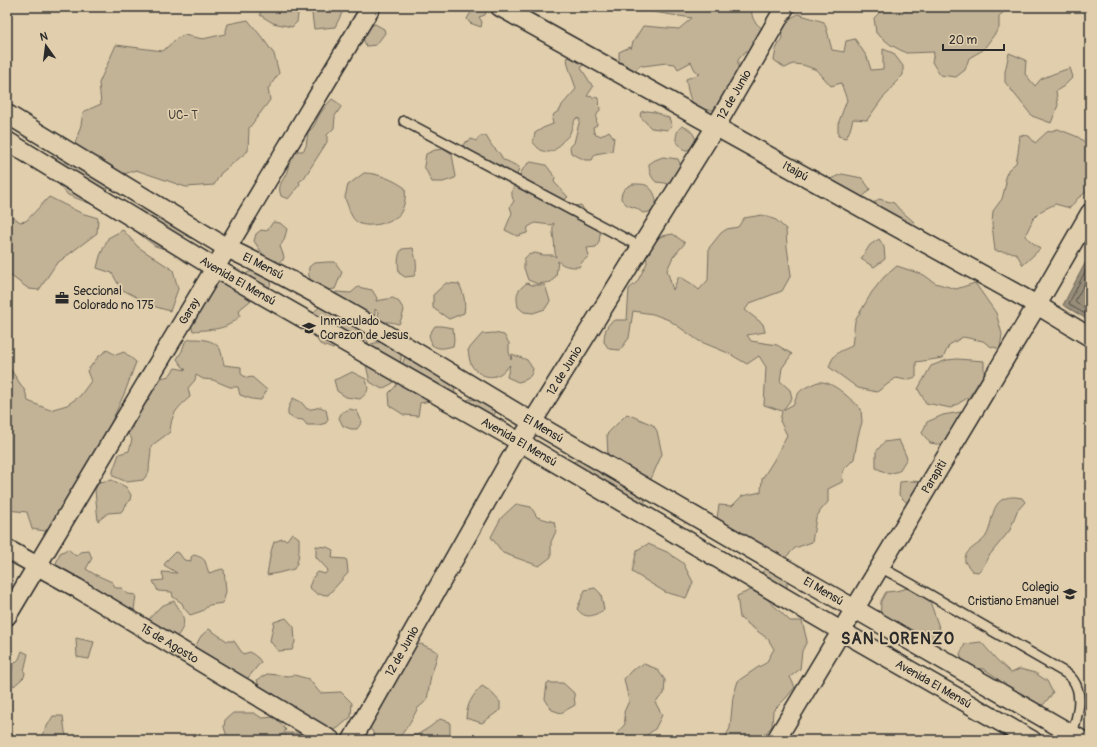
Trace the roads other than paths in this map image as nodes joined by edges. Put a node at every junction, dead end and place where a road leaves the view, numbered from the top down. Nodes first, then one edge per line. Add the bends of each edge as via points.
1 (371, 7) edge
2 (500, 7) edge
3 (785, 7) edge
4 (7, 114) edge
5 (404, 121) dead end
6 (716, 126) junction
7 (7, 141) edge
8 (1090, 214) edge
9 (641, 247) junction
10 (227, 248) junction
11 (215, 268) junction
12 (1037, 305) junction
13 (1090, 337) edge
14 (532, 422) junction
15 (520, 442) junction
16 (7, 549) edge
17 (37, 566) junction
18 (880, 567) junction
19 (854, 610) junction
20 (7, 616) edge
21 (841, 631) junction
22 (1077, 737) edge
23 (331, 740) edge
24 (352, 740) edge
25 (776, 740) edge
26 (1032, 740) edge

1 - 10 street, Garay
2 - 6 street, Itaipú
3 - 6 street, 12 de Junio
4 - 10 street, El Mensú
5 - 9 lane
6 - 9 street, 12 de Junio
6 - 12 street, Itaipú
7 - 11 street, Avenida El Mensú
8 - 12 street, Parapiti
9 - 14 street, 12 de Junio
10 - 11 street, Garay
10 - 14 street, El Mensú via 318,295
11 - 15 street, Avenida El Mensú
11 - 17 street, Garay
12 - 13 street, Itaipú
12 - 18 street, Parapiti
14 - 15 street, 12 de Junio
14 - 19 street, El Mensú
15 - 21 street, Avenida El Mensú
15 - 24 street, 12 de Junio
16 - 17 street, 15 de Agosto
17 - 20 street, Garay
17 - 23 street, 15 de Agosto
18 - 19 street, Parapiti
18 - 22 lane via 1073,679 1079,699
19 - 21 street, Parapiti
19 - 22 street, El Mensú
21 - 25 street, Parapiti
21 - 26 street, Avenida El Mensú

